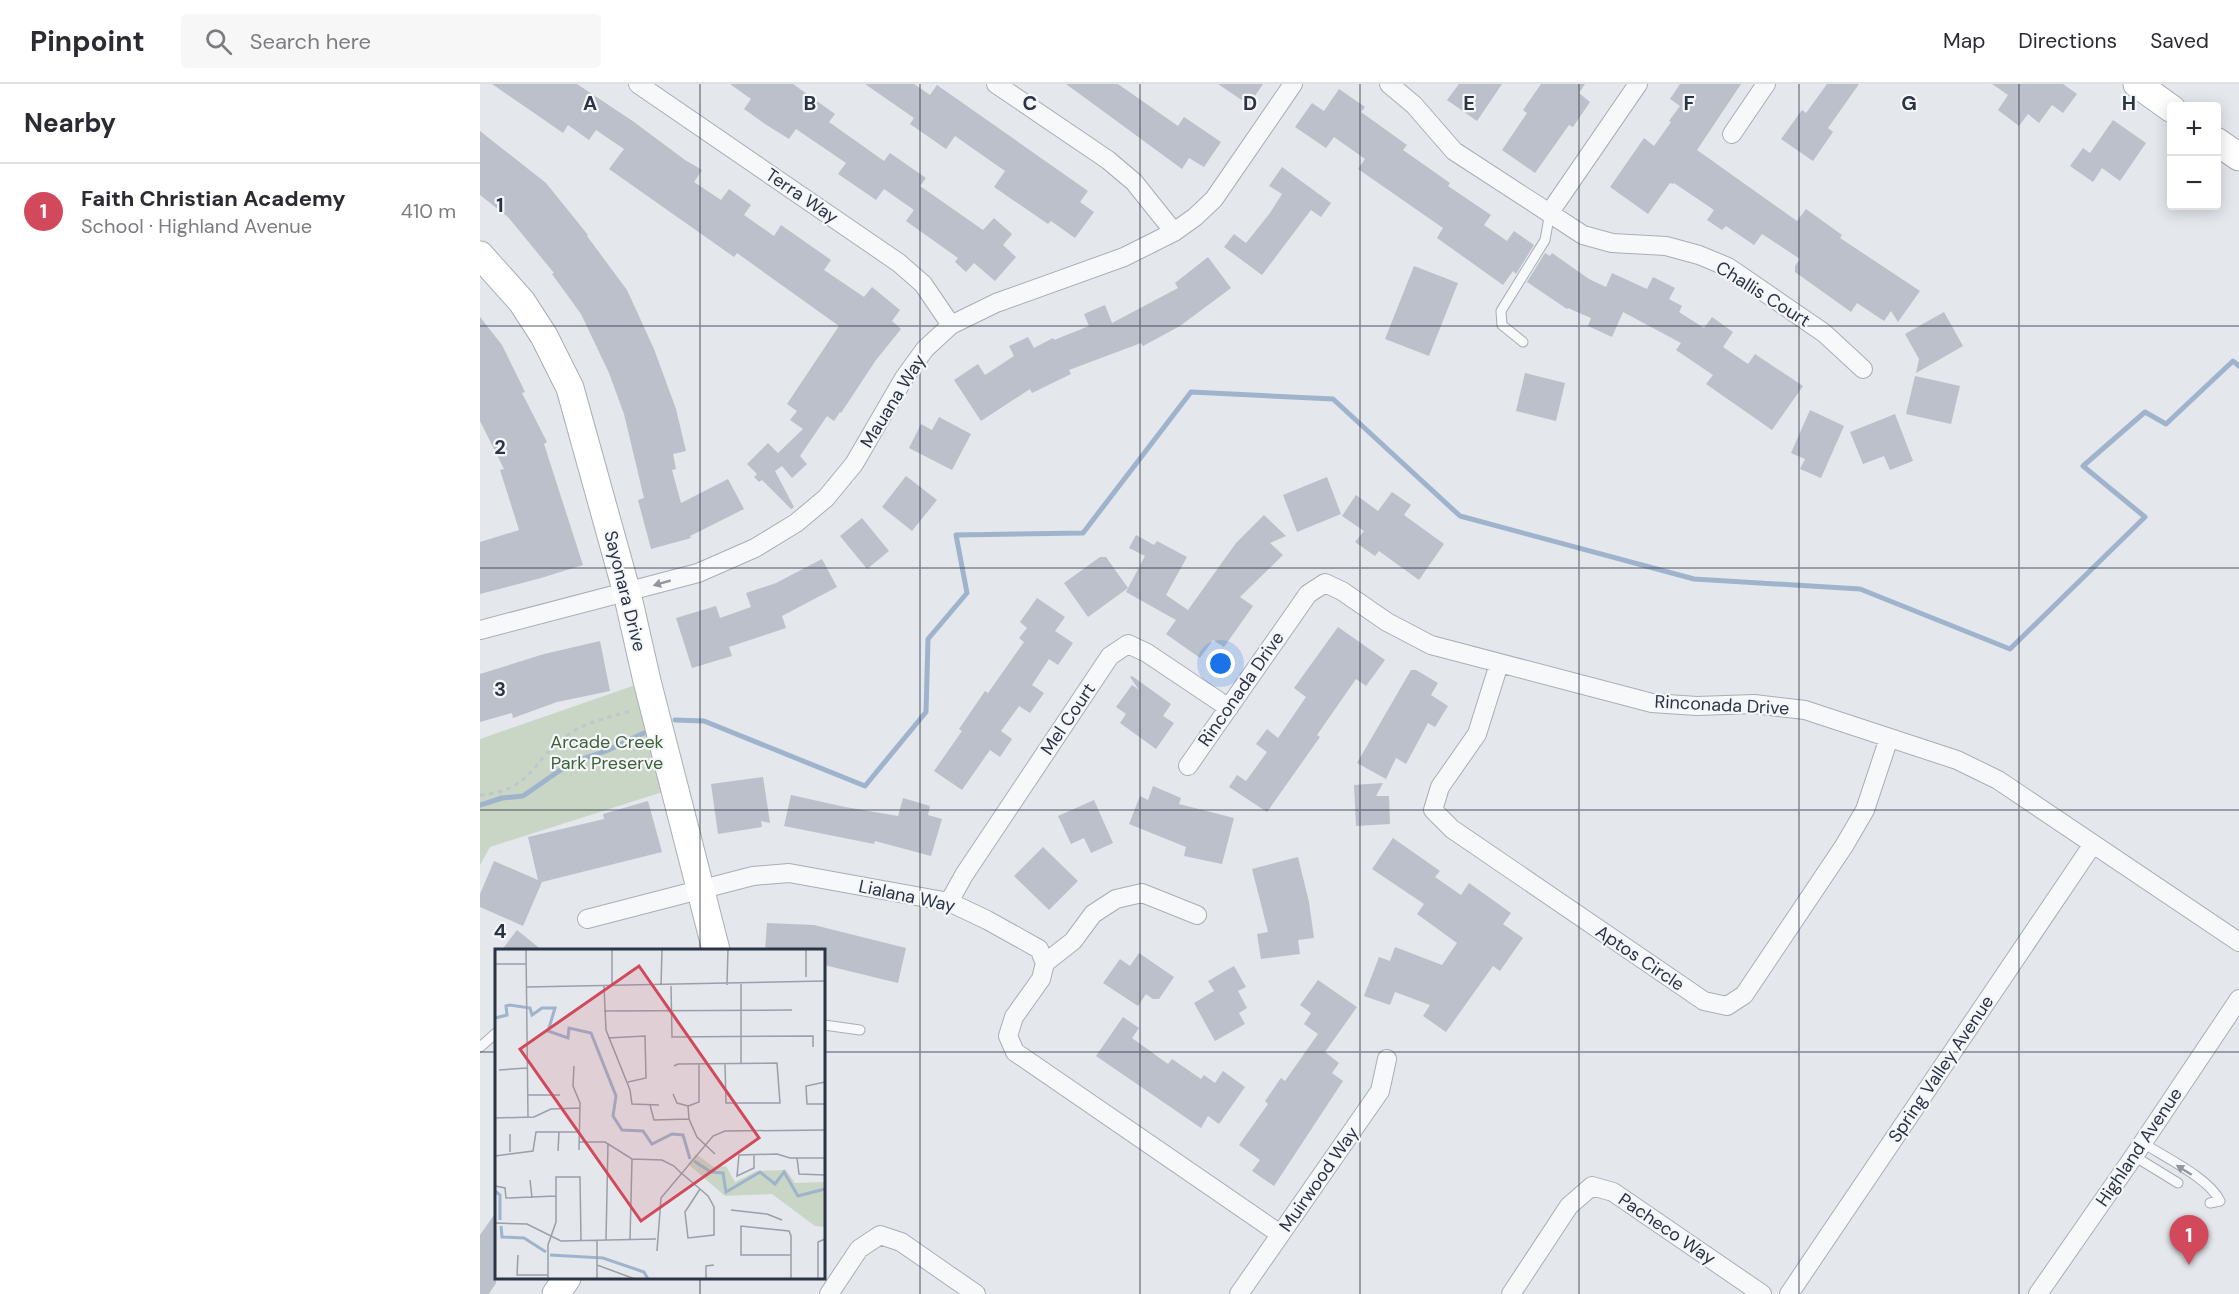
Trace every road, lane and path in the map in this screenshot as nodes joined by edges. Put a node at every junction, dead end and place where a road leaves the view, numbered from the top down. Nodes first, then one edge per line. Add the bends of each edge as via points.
1 (638, 84) edge
2 (996, 84) edge
3 (1293, 84) edge
4 (1638, 84) edge
5 (1766, 84) edge
6 (2136, 84) edge
7 (1391, 85) edge
8 (2167, 106) edge
9 (1732, 134) dead end
10 (2221, 144) edge
11 (2239, 158) edge
12 (1550, 213) junction
13 (1174, 232) junction
14 (480, 255) edge
15 (951, 325) junction
16 (1523, 342) dead end
17 (1863, 369) dead end
18 (627, 593) junction
19 (480, 630) edge
20 (1499, 664) junction
21 (653, 705) junction
22 (1229, 708) junction
23 (1889, 738) junction
24 (1188, 766) dead end
25 (480, 795) edge
26 (2093, 844) junction
27 (701, 888) junction
28 (949, 902) junction
29 (1197, 915) dead end
30 (587, 919) dead end
31 (2239, 942) edge
32 (716, 949) edge
33 (1045, 963) junction
34 (2239, 999) edge
35 (2234, 1019) edge
36 (825, 1025) edge
37 (860, 1030) dead end
38 (495, 1034) edge
39 (480, 1047) edge
40 (1387, 1059) dead end
41 (2139, 1150) junction
42 (2178, 1183) dead end
43 (2215, 1202) dead end
44 (1280, 1234) junction
45 (566, 1279) edge
46 (556, 1294) edge
47 (829, 1294) edge
48 (976, 1294) edge
49 (1239, 1294) edge
50 (1510, 1294) edge
51 (1762, 1294) edge
52 (1789, 1294) edge
53 (2038, 1294) edge

1 - 15 street, Terra Way via 899,263 923,284
2 - 13 street via 1125,174
3 - 13 street, Mauana Way via 1214,198
4 - 12 street
5 - 9 street
6 - 8 street
7 - 12 street, Challis Court via 1454,151
10 - 11 street
12 - 16 lane via 1545,240 1502,311 1502,325
12 - 17 street, Challis Court via 1582,235 1612,243 1666,246 1728,267 1824,333
13 - 15 street, Mauana Way via 1124,257 996,303
14 - 18 street, Sayonara Drive via 522,302 570,388
15 -> 18 street, Mauana Way via 904,378 854,464 826,498 755,548 698,573
18 - 19 street, Mauana Way
18 - 21 street, Sayonara Drive
20 - 22 street, Rinconada Drive via 1431,645 1324,583 1308,594
20 - 23 street, Rinconada Drive via 1652,703 1754,704 1805,710
20 - 23 street, Aptos Circle via 1477,734 1440,787 1433,810 1452,829 1704,1001 1727,1006 1744,995 1844,846 1865,810
21 - 25 path via 571,733 551,748 515,787
21 - 27 street, Sayonara Drive
22 - 24 street, Rinconada Drive
22 - 28 street, Mel Court via 1128,644 1110,656
23 - 26 street, Rinconada Drive via 1957,760 1998,780
26 - 31 street, Rinconada Drive
26 - 52 street, Spring Valley Avenue
27 - 28 street, Lialana Way via 753,876 789,873
27 - 30 street, Lialana Way
27 - 32 street, Sayonara Drive
28 - 33 street, Lialana Way via 1039,949
29 - 33 street via 1142,892 1116,899 1093,914 1073,941
33 - 44 street via 1041,979 1014,1017 1008,1036 1015,1052
34 - 35 street, Highland Avenue
35 - 41 street, Highland Avenue
36 - 37 lane
38 - 39 lane
40 - 44 street, Muirwood Way via 1380,1091
41 - 42 lane
43 -> 41 lane via 2216,1193 2203,1182
41 - 53 street, Highland Avenue
44 - 49 street, Muirwood Way
45 - 46 street
47 - 48 street via 859,1249 880,1235 901,1242
50 - 51 street, Pacheco Way via 1569,1206 1592,1186 1612,1192

